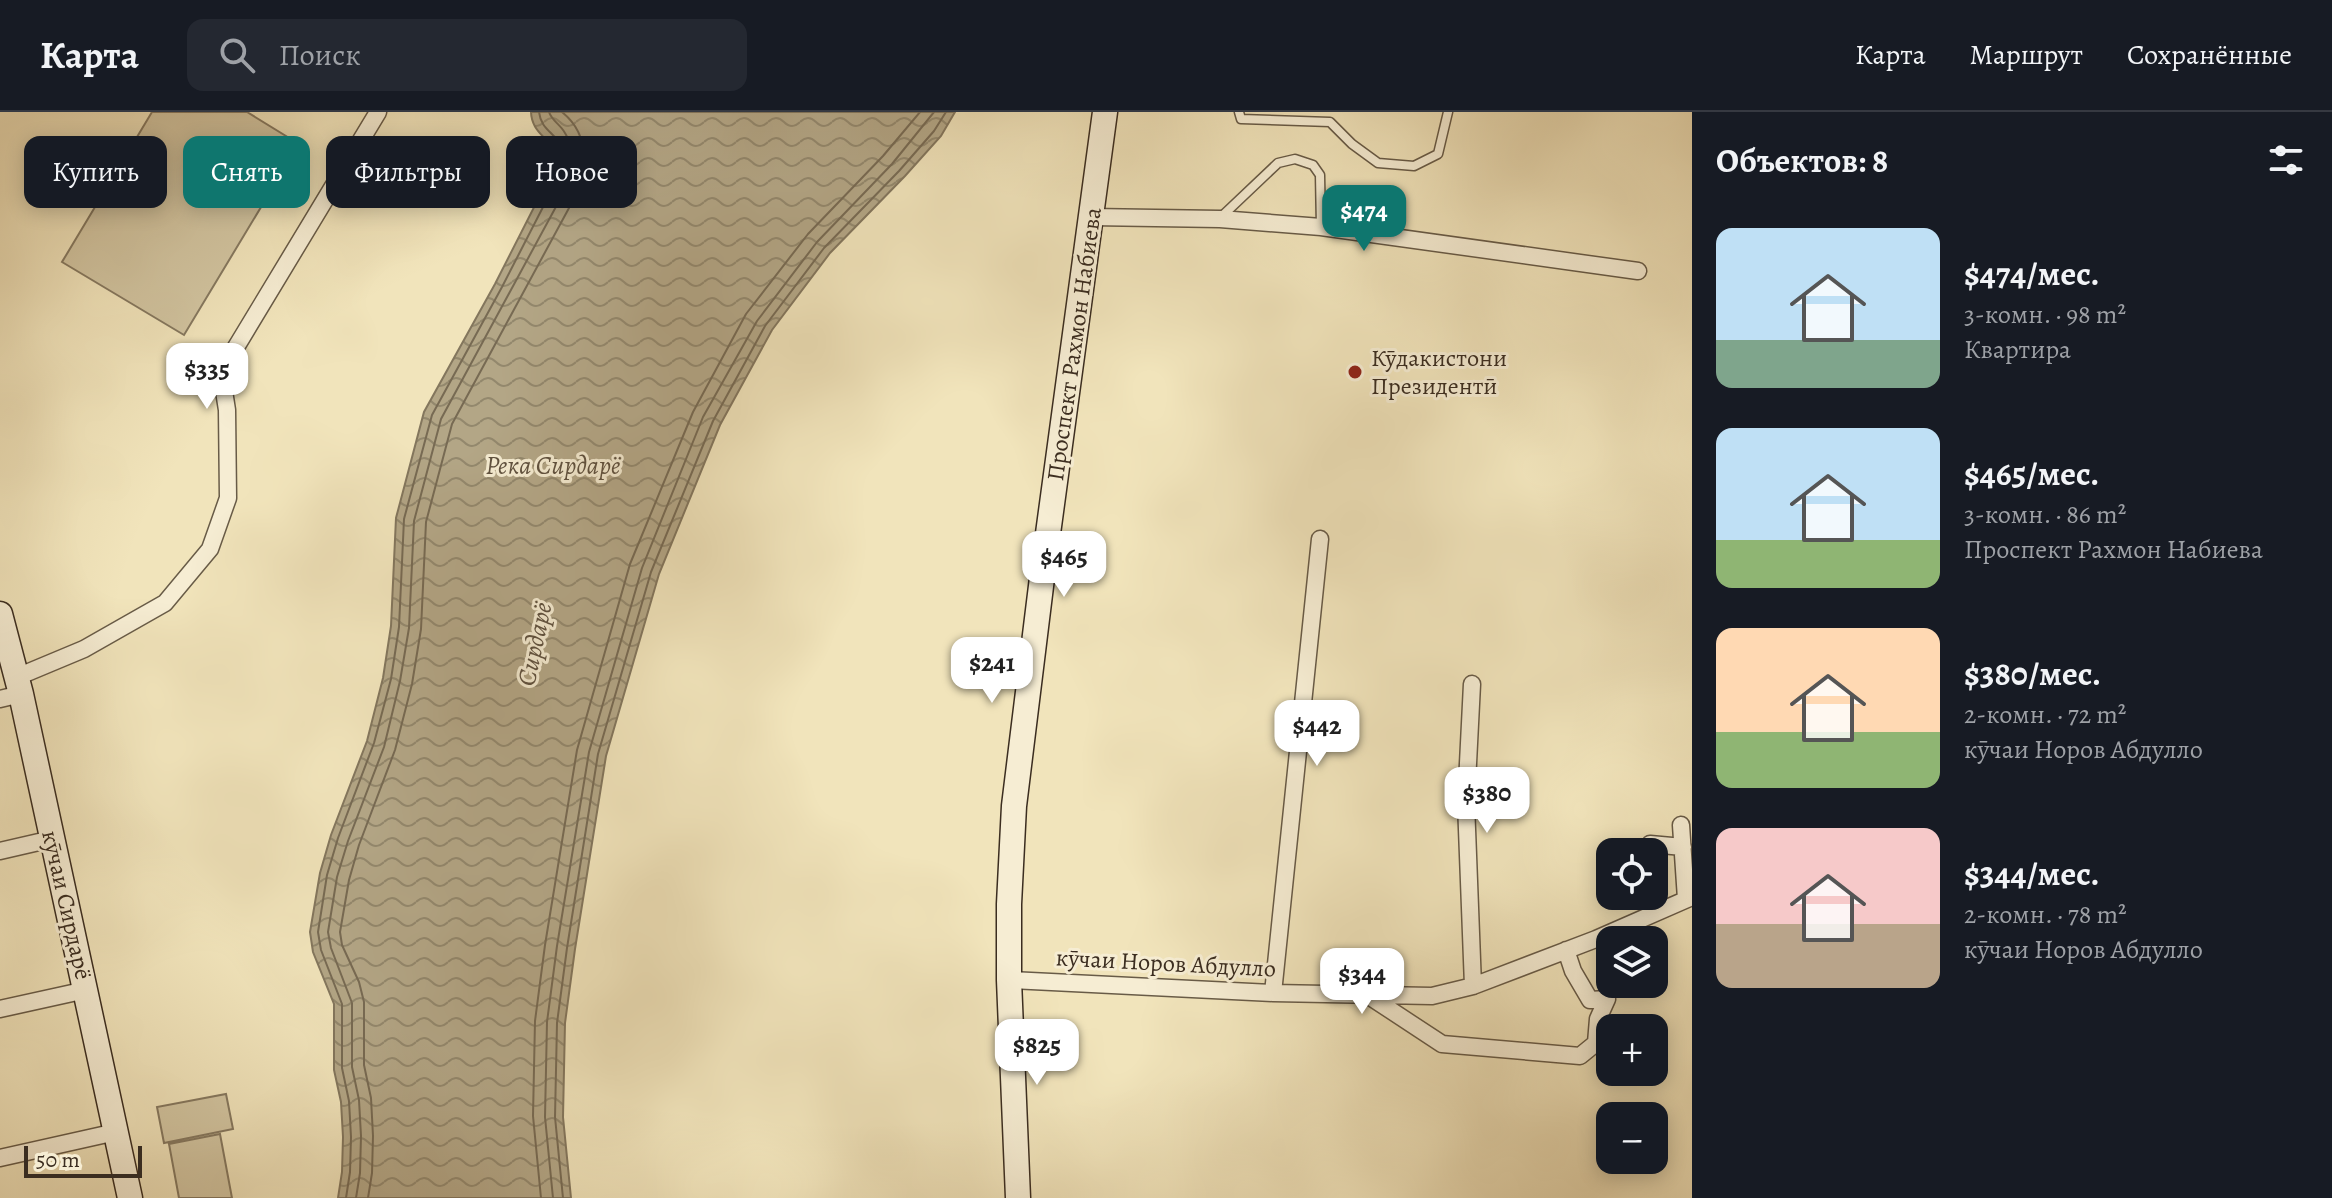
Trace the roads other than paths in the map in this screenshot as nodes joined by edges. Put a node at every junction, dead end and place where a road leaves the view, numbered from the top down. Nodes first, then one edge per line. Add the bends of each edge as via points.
1 (378, 112) edge
2 (1091, 112) edge
3 (1105, 112) edge
4 (1239, 112) edge
5 (1448, 112) edge
6 (1091, 217) junction
7 (1220, 219) junction
8 (1321, 227) junction
9 (1638, 271) dead end
10 (1320, 539) dead end
11 (0, 618) edge
12 (1472, 684) dead end
13 (13, 690) edge
14 (1681, 825) dead end
15 (52, 839) junction
16 (1668, 846) edge
17 (1683, 847) junction
18 (0, 851) edge
19 (1689, 898) edge
20 (1566, 950) junction
21 (1009, 980) junction
22 (1473, 986) junction
23 (86, 990) junction
24 (1273, 993) junction
25 (1369, 996) junction
26 (0, 1009) edge
27 (116, 1132) junction
28 (0, 1158) edge
29 (130, 1198) edge
30 (1007, 1198) edge
31 (1018, 1198) edge

1 - 13 street via 221,372 228,498 210,549 165,603
2 - 30 main road, Проспект Рахмон Набиева via 1003,808 996,973
3 - 6 main road, Проспект Рахмон Набиева
4 - 5 lane via 1241,119 1330,122 1378,163 1414,166 1438,154
6 - 7 street
6 - 21 main road, Проспект Рахмон Набиева via 1014,806
7 - 8 street
7 - 8 lane via 1278,163 1295,159 1313,165 1320,175
8 - 9 street
10 - 24 street
11 - 13 main road, кӯчаи Сирдарё
12 - 22 street via 1466,803
13 - 15 main road, кӯчаи Сирдарё
14 - 17 street, кӯчаи Норов Абдулло
15 - 18 street
15 - 23 main road, кӯчаи Сирдарё
16 - 17 street
17 - 19 street, кӯчаи Норов Абдулло
19 - 20 street, кӯчаи Норов Абдулло
20 - 22 street, кӯчаи Норов Абдулло
20 - 25 street via 1590,1000 1607,999 1596,1043 1580,1056 1442,1044
21 - 24 street, кӯчаи Норов Абдулло
21 - 31 main road, Проспект Рахмон Набиева
22 - 25 street, кӯчаи Норов Абдулло via 1432,996
23 - 26 street
23 - 27 main road, кӯчаи Сирдарё
24 - 25 street, кӯчаи Норов Абдулло
27 - 28 street
27 - 29 main road, кӯчаи Сирдарё

